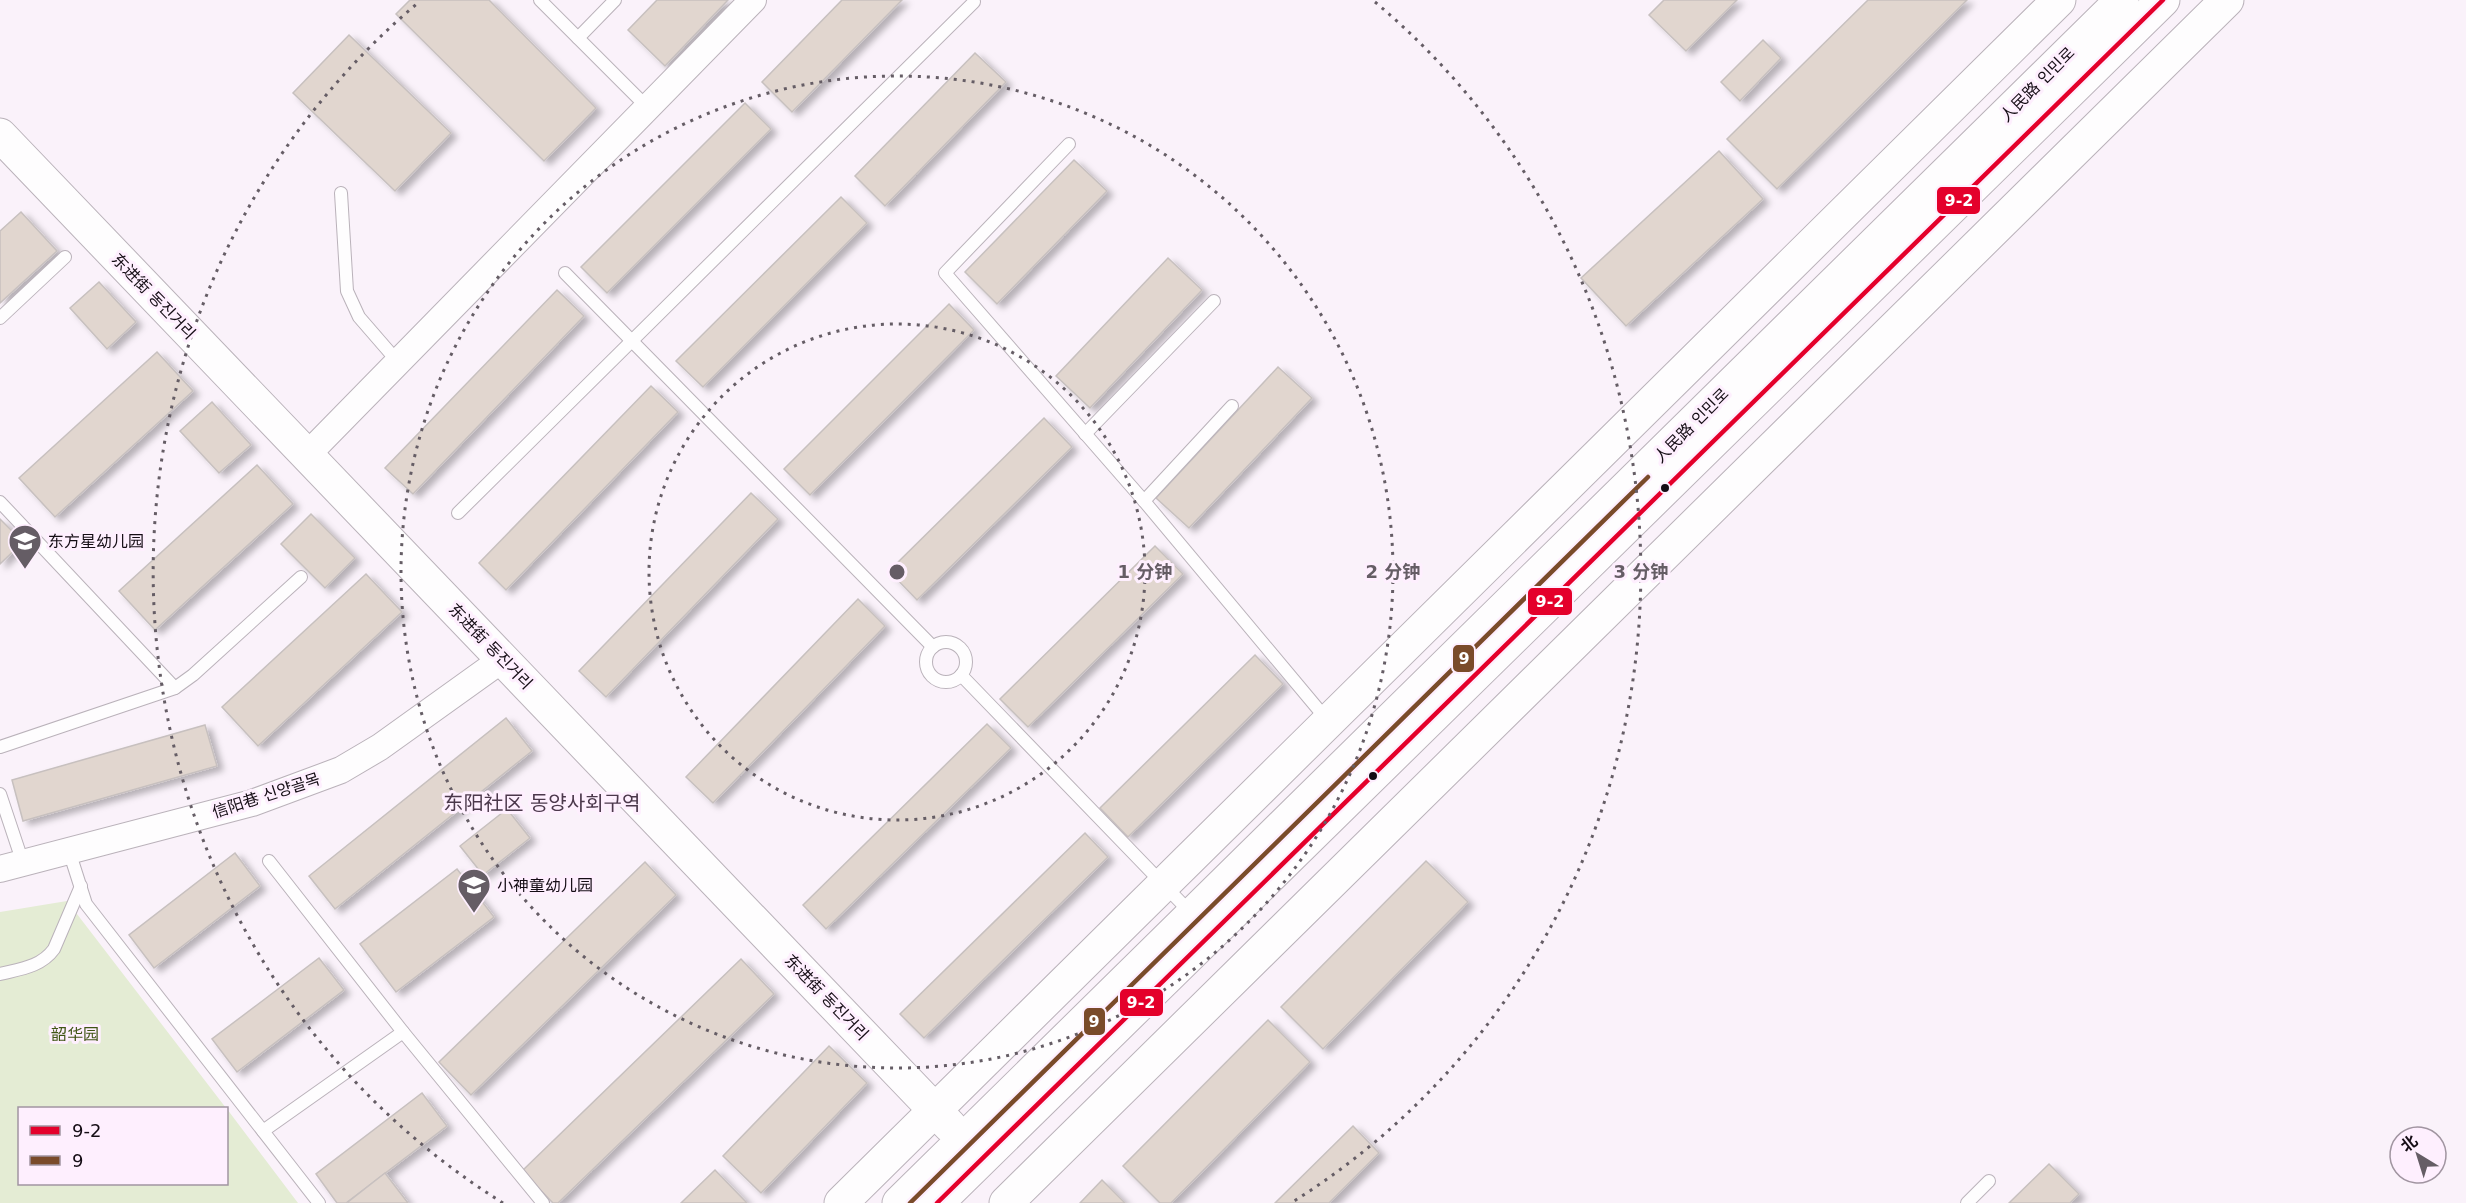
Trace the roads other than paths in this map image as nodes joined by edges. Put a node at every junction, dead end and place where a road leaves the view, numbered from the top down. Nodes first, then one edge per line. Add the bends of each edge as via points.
1 (540, 0) edge
2 (615, 0) edge
3 (753, 0) edge
4 (2059, 0) edge
5 (2122, 0) edge
6 (2163, 0) edge
7 (2228, 0) edge
8 (974, 2) dead end
9 (578, 38) junction
10 (648, 107) junction
11 (0, 135) edge
12 (1069, 144) dead end
13 (341, 193) dead end
14 (65, 256) dead end
15 (565, 273) dead end
16 (1214, 301) dead end
17 (0, 318) edge
18 (632, 341) junction
19 (398, 362) junction
20 (1232, 406) dead end
21 (1085, 434) junction
22 (307, 455) junction
23 (1144, 501) junction
24 (0, 502) edge
25 (458, 513) dead end
26 (301, 577) dead end
27 (933, 647) junction
28 (504, 658) junction
29 (961, 675) junction
30 (175, 688) junction
31 (1329, 722) junction
32 (0, 747) edge
33 (0, 794) edge
34 (69, 851) junction
35 (269, 861) dead end
36 (11, 866) edge
37 (1164, 884) junction
38 (81, 886) junction
39 (1193, 915) junction
40 (0, 974) edge
41 (403, 1032) junction
42 (935, 1110) junction
43 (263, 1131) junction
44 (973, 1149) junction
45 (1989, 1181) dead end
46 (319, 1203) edge
47 (543, 1203) edge
48 (841, 1203) edge
49 (899, 1203) edge
50 (937, 1203) edge
51 (1006, 1203) edge
52 (1967, 1203) edge

1 - 9 lane
2 - 9 lane
3 - 10 street
4 - 31 street
5 - 39 street, 人民路 인민로
6 - 44 street, 人民路 인민로
7 - 51 street
8 - 18 lane
9 - 10 lane
10 - 19 street
11 - 22 street, 东进街 동진거리
12 - 21 lane via 945,273
13 - 19 lane via 347,291 359,317
14 - 17 lane
15 - 18 lane
16 - 21 lane
18 - 25 lane
18 - 27 lane
19 - 22 street
20 - 23 lane
21 - 23 lane
22 - 28 street, 东进街 동진거리
23 - 31 lane
24 - 30 lane
26 - 30 lane
27 - 29 lane via 952,643 962,650 966,663
27 - 29 lane via 927,658 933,676 951,681
28 - 34 street, 信阳巷 신양골목 via 380,747 341,770 252,803
28 - 42 street, 东进街 동진거리
29 - 37 lane
30 - 32 lane
31 - 37 street
33 - 36 lane
34 - 36 street, 信阳巷 신양골목
34 - 38 lane
35 - 41 lane
37 - 39 lane
37 - 42 street
38 - 40 lane via 48,957 39,964
38 - 43 lane via 87,904
39 - 44 street, 人民路 인민로
41 - 43 lane
41 - 47 lane
42 - 44 street, 东进街 동진거리
42 - 48 street
43 - 46 lane
44 - 49 street, 人民路 인민로
44 - 50 street, 人民路 인민로
45 - 52 lane

